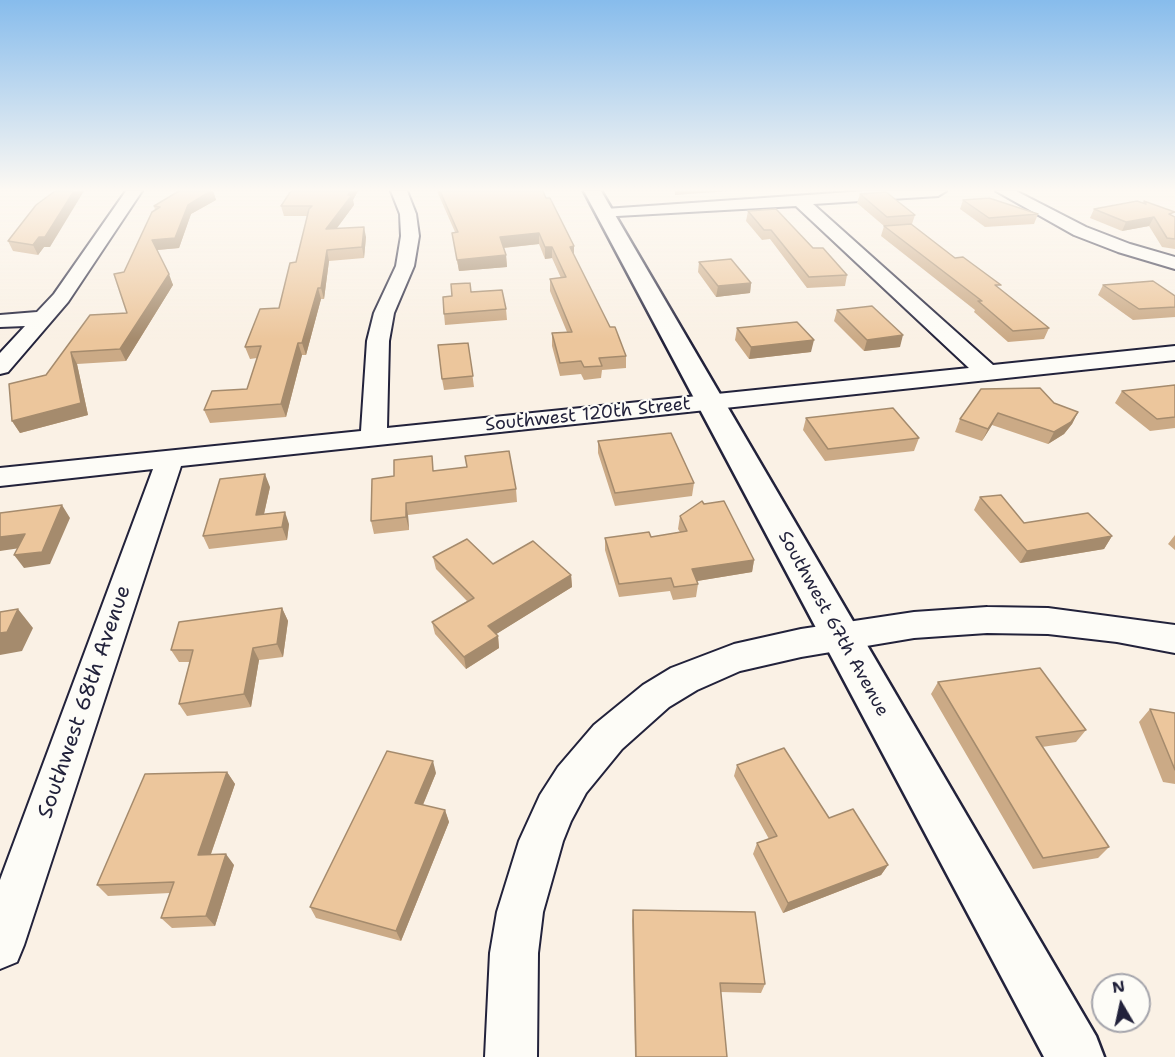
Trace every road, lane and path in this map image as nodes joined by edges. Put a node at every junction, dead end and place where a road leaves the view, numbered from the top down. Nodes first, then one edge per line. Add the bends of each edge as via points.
1 (101, 240) edge
2 (410, 240) edge
3 (619, 240) edge
4 (843, 240) edge
5 (1104, 240) edge
6 (1175, 262) edge
7 (45, 318) junction
8 (0, 321) edge
9 (1171, 356) edge
10 (0, 367) edge
11 (988, 373) junction
12 (710, 402) junction
13 (374, 438) junction
14 (170, 459) junction
15 (0, 477) edge
16 (839, 636) junction
17 (1175, 639) edge
18 (0, 945) edge
19 (511, 1057) edge
20 (1075, 1057) edge

1 - 7 street
2 - 13 street via 405,266 384,313 378,341
3 - 12 main road, Southwest 67th Avenue
4 - 11 street
5 - 6 street
7 - 8 street
7 - 10 street
9 - 11 street, Southwest 120th Street
11 - 12 street, Southwest 120th Street
12 - 13 street, Southwest 120th Street
12 - 16 main road, Southwest 67th Avenue
13 - 14 street, Southwest 120th Street
14 - 15 street, Southwest 120th Street
14 - 18 street, Southwest 68th Avenue
16 - 17 street via 951,622 1020,619
16 - 19 street via 734,658 684,679 632,715 587,761 555,809 529,875 514,953
16 - 20 main road, Southwest 67th Avenue

